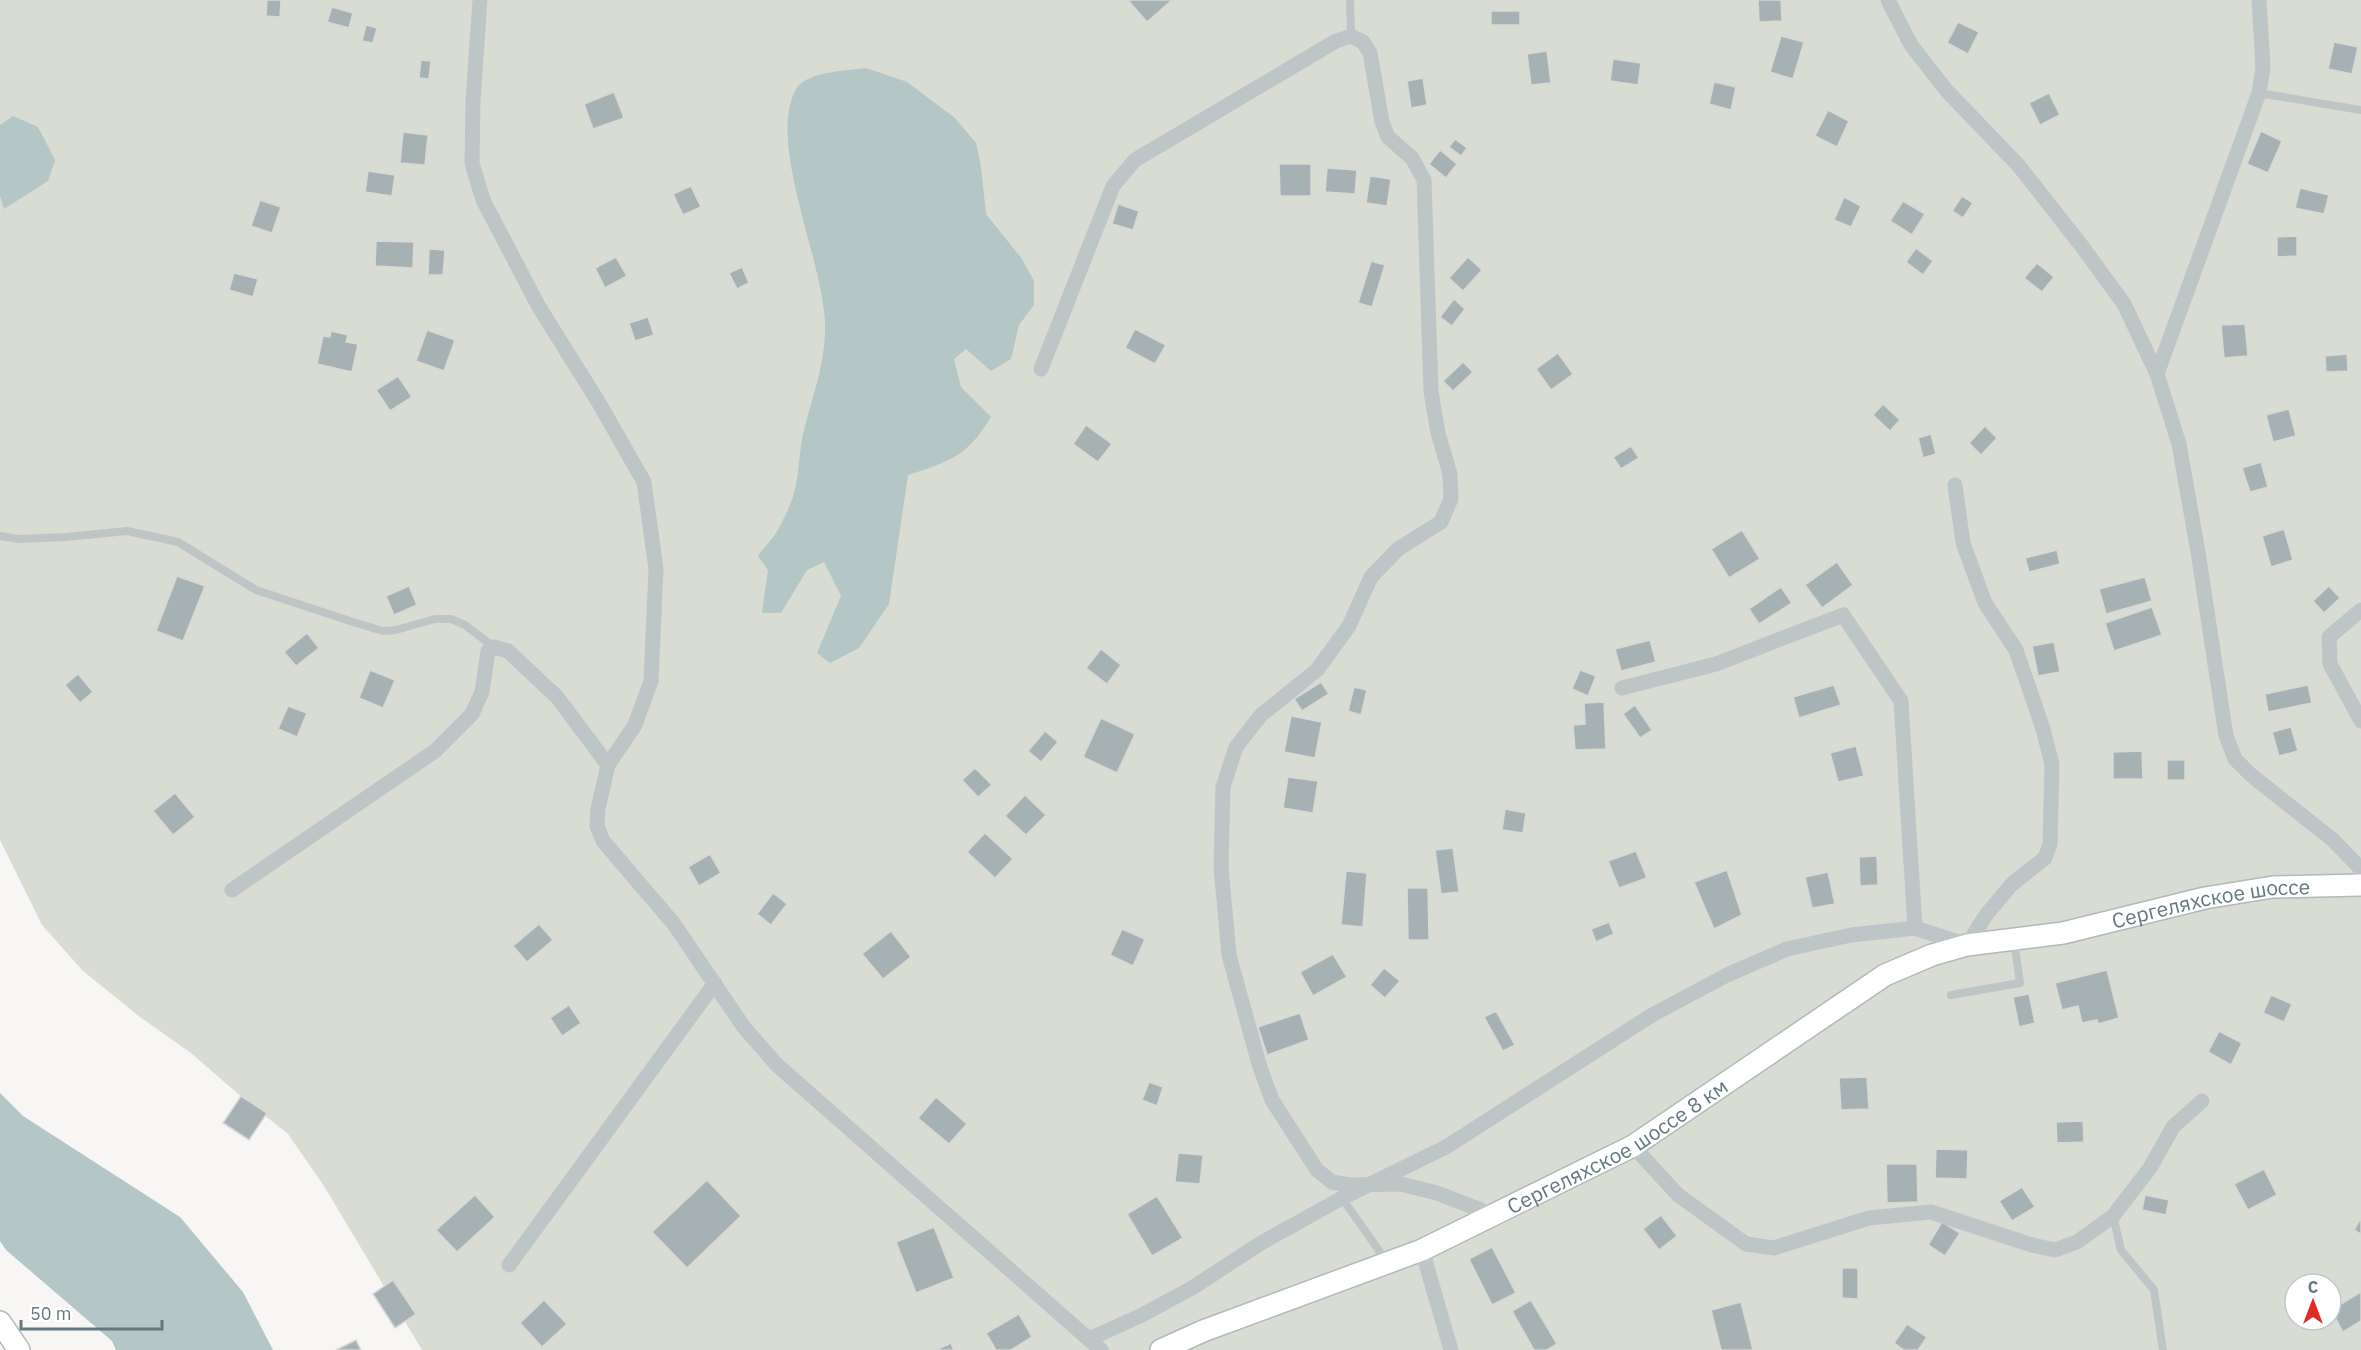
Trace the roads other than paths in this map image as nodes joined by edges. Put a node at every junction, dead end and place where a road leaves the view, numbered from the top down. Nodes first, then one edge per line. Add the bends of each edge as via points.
1 (480, 0) edge
2 (1350, 0) edge
3 (1888, 0) edge
4 (2259, 0) edge
5 (1351, 36) junction
6 (2259, 93) junction
7 (2361, 110) edge
8 (1041, 369) dead end
9 (2157, 374) junction
10 (1955, 485) dead end
11 (0, 536) edge
12 (2361, 610) edge
13 (494, 647) junction
14 (1622, 688) dead end
15 (2361, 721) edge
16 (608, 765) junction
17 (2361, 869) edge
18 (2361, 885) edge
19 (232, 890) dead end
20 (1915, 928) junction
21 (2062, 933) joint
22 (2014, 938) junction
23 (1967, 945) junction
24 (715, 983) junction
25 (1950, 995) dead end
26 (2202, 1101) dead end
27 (1633, 1146) junction
28 (1370, 1185) junction
29 (1342, 1198) junction
30 (1494, 1215) junction
31 (2113, 1216) junction
32 (1422, 1250) junction
33 (1388, 1263) junction
34 (509, 1265) dead end
35 (0, 1322) edge
36 (1089, 1339) junction
37 (20, 1350) edge
38 (1101, 1350) edge
39 (1161, 1350) edge
40 (1451, 1350) edge
41 (2163, 1350) edge

1 - 16 street via 472,163 483,200 538,307 644,482 656,569 651,681 635,725
2 - 5 lane
3 - 9 street via 1911,45 1947,91 2019,166 2124,304
4 - 6 street via 2264,68
5 - 8 street via 1336,40 1135,160 1113,186
5 - 28 street via 1363,42 1370,53 1388,137 1412,158 1424,180 1431,392 1450,474 1451,499 1441,522 1398,549 1371,577 1349,626 1317,670 1261,715 1236,747 1223,786 1221,867 1229,955 1272,1100 1317,1170 1332,1182
6 - 7 lane
6 - 9 street
9 - 17 street via 2179,444 2226,736 2235,759 2333,840
10 - 23 street via 1963,543 1985,603 2016,650 2052,764 2050,844 2045,858 2012,884
11 - 13 lane via 18,539 127,531 178,543 256,590 356,623 390,630 451,619
12 - 15 street via 2329,637 2330,664
13 - 16 street via 508,651 558,697
13 - 19 street via 488,651 482,692 472,714 435,751
14 - 20 street via 1716,664 1843,615 1901,701
16 - 24 street via 598,809 597,826 603,841 674,924
18 - 21 main road, Сергеляхское шоссе via 2273,886 2205,898
20 - 23 street
20 - 28 street via 1851,935 1786,949 1727,975 1652,1016 1446,1147
21 - 22 main road, Сергеляхское шоссе 8 км
22 - 23 main road, Сергеляхское шоссе 8 км
22 - 25 lane via 2020,983
23 - 27 main road, Сергеляхское шоссе 8 км via 1885,975
24 - 34 street
24 - 36 street via 743,1026 777,1065
26 - 31 street via 2173,1127 2150,1168
27 - 30 main road, Сергеляхское шоссе 8 км
27 - 31 street via 1678,1195 1746,1244 1774,1248 1869,1218 1931,1212 2055,1250 2078,1242
28 - 29 street
28 - 30 street via 1410,1186
29 - 33 lane
29 - 36 street via 1192,1288
30 - 32 main road, Сергеляхское шоссе 8 км
31 - 41 lane via 2121,1250 2154,1290
32 - 33 main road, Сергеляхское шоссе 8 км
32 - 40 street
33 - 39 main road, Сергеляхское шоссе 8 км
35 - 37 main road
36 - 38 street

